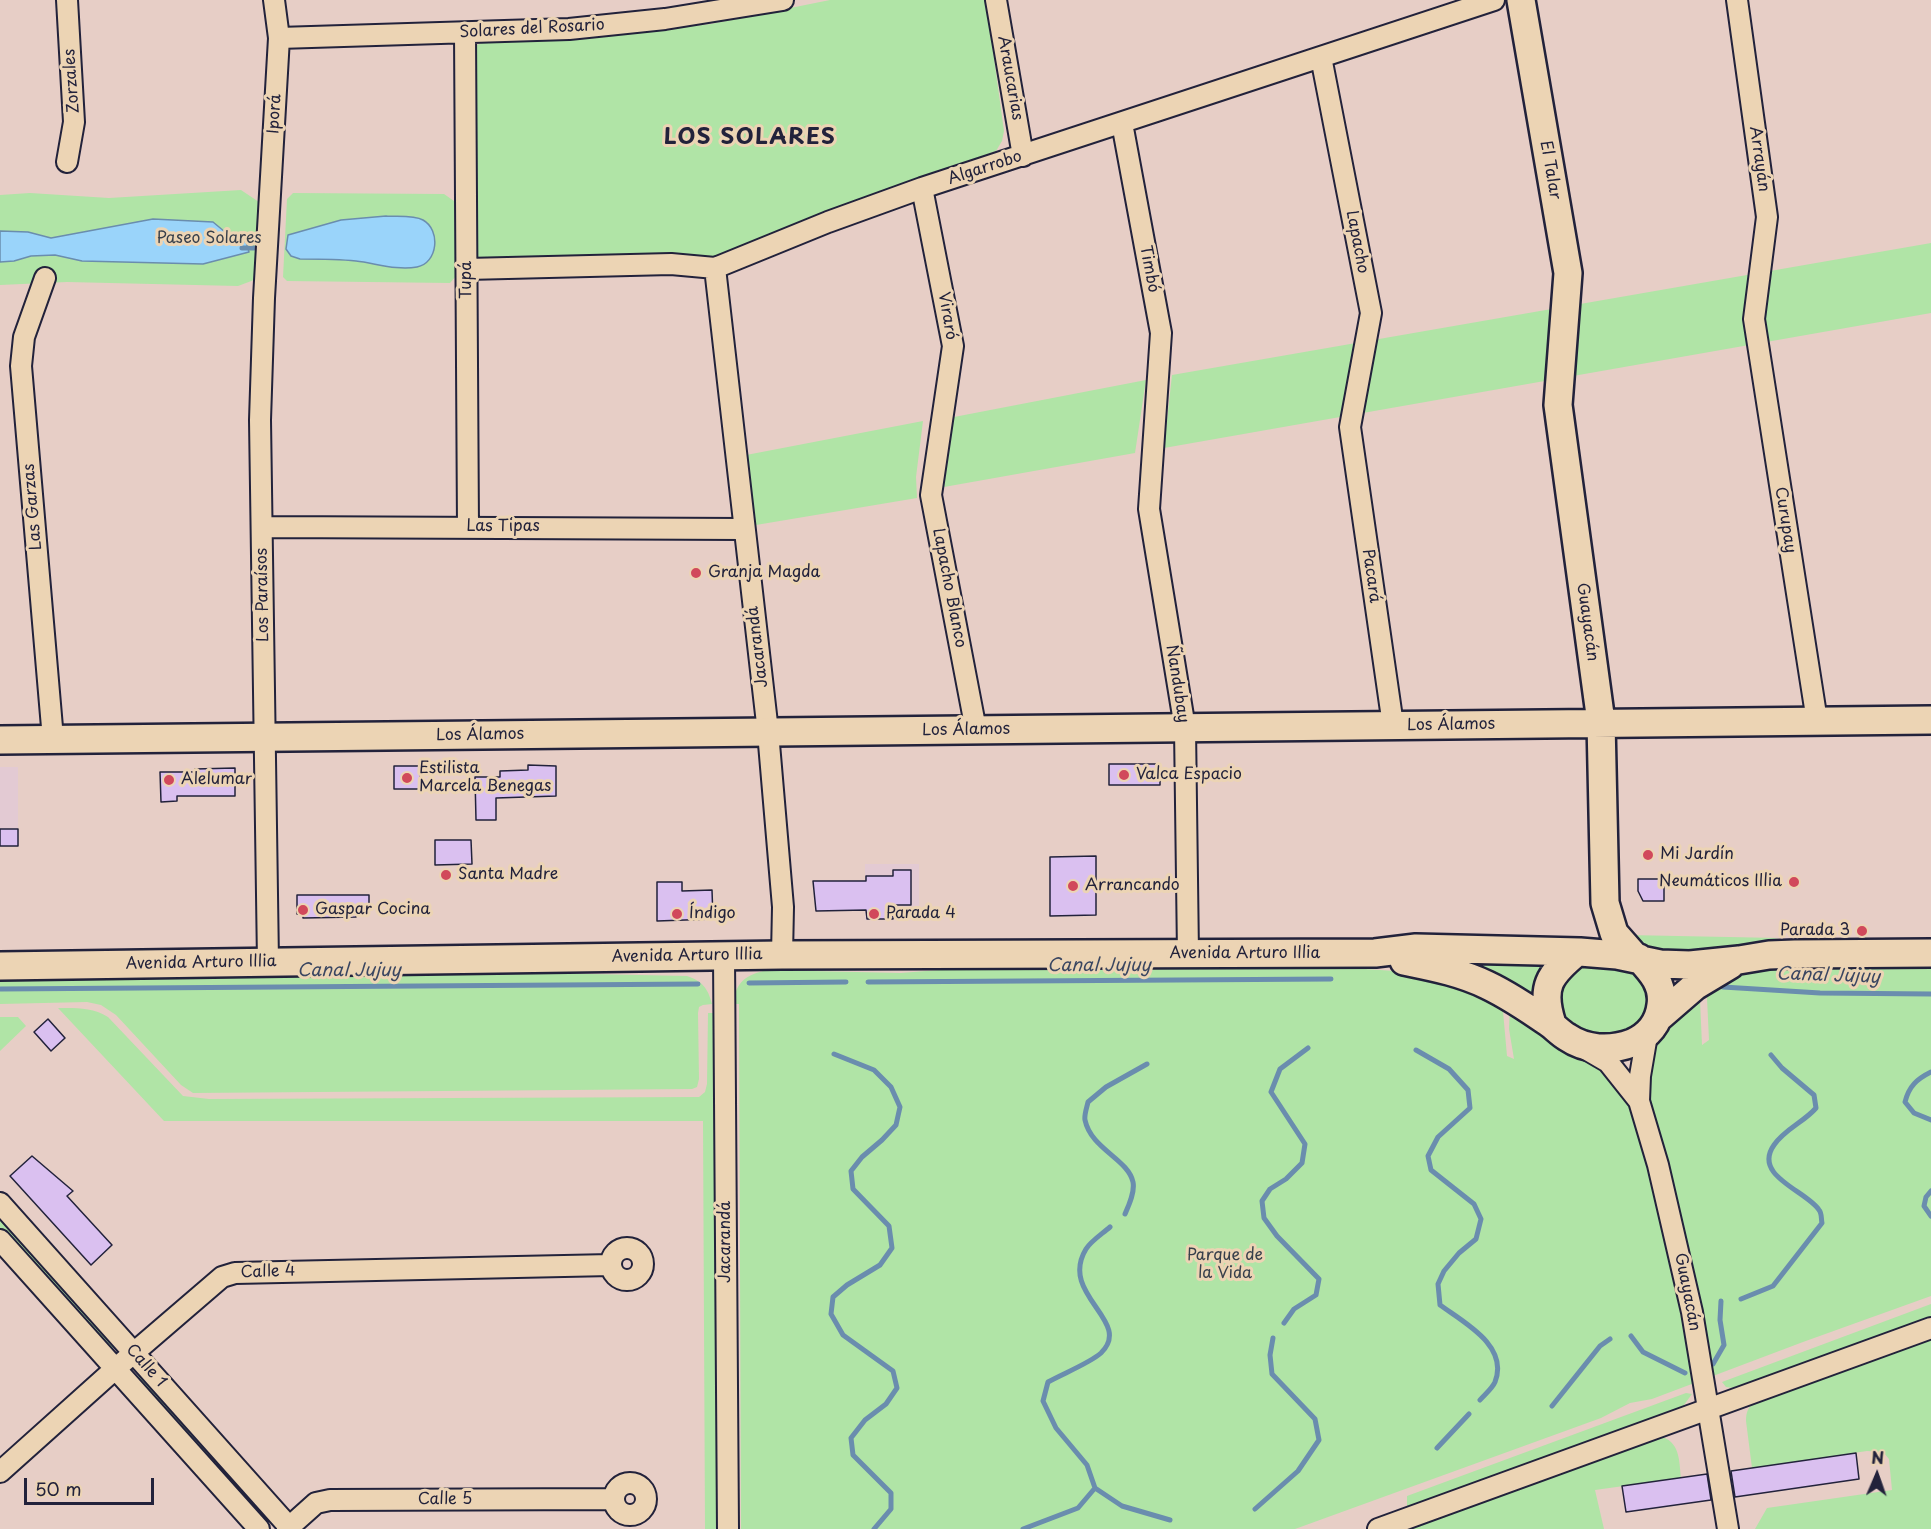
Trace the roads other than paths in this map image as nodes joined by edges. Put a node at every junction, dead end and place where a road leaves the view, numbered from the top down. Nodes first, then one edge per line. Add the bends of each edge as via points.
1 (67, 0) edge
2 (274, 0) edge
3 (783, 0) edge
4 (996, 0) edge
5 (1494, 0) edge
6 (1521, 0) edge
7 (1737, 0) edge
8 (465, 33) junction
9 (279, 38) junction
10 (1321, 57) junction
11 (1122, 123) junction
12 (1023, 156) junction
13 (67, 162) dead end
14 (922, 188) junction
15 (269, 228) joint
16 (467, 268) junction
17 (715, 268) junction
18 (45, 278) dead end
19 (1754, 319) joint
20 (1563, 342) joint
21 (1155, 417) joint
22 (1350, 427) joint
23 (938, 445) joint
24 (262, 527) junction
25 (468, 527) junction
26 (744, 529) junction
27 (1931, 720) edge
28 (1817, 721) junction
29 (1601, 722) junction
30 (1393, 725) junction
31 (1185, 728) junction
32 (976, 730) junction
33 (768, 732) junction
34 (265, 737) junction
35 (53, 739) junction
36 (0, 740) edge
37 (1605, 903) junction
38 (1578, 952) junction
39 (1374, 953) junction
40 (1931, 953) edge
41 (1188, 954) junction
42 (782, 955) junction
43 (724, 956) junction
44 (1638, 958) junction
45 (1740, 960) junction
46 (268, 962) junction
47 (0, 966) edge
48 (1552, 1024) junction
49 (1653, 1026) junction
50 (1578, 1044) junction
51 (1640, 1101) junction
52 (0, 1203) edge
53 (0, 1240) edge
54 (611, 1264) dead end
55 (1931, 1328) edge
56 (134, 1353) junction
57 (115, 1369) junction
58 (1707, 1409) junction
59 (0, 1472) edge
60 (614, 1499) dead end
61 (289, 1528) edge
62 (259, 1529) edge
63 (728, 1529) edge
64 (1378, 1529) edge
65 (1728, 1529) edge

1 - 13 street, Zorzales via 74,122
2 - 9 street, Iporá
3 - 8 street, Solares del Rosario via 569,29
4 - 12 street, Araucarias
5 - 10 street, Algarrobo
6 - 20 street, El Talar via 1568,273
7 - 19 street, Arrayán via 1767,217
8 - 9 street, Solares del Rosario
8 - 16 street, Tupá
9 - 15 street, Iporá
10 - 11 street, Algarrobo
10 - 22 street, Lapacho via 1371,313
11 - 12 street, Algarrobo
11 - 21 street, Timbó via 1161,333
12 - 14 street, Algarrobo
14 - 17 street, Algarrobo
14 - 23 street, Viraró via 953,346
15 - 24 street, Los Paraísos via 260,420
16 - 17 street, Algarrobo via 670,264
16 - 25 street, Tupá
17 - 26 street, Jacarandá
18 - 35 street, Las Garzas via 24,337 21,366
19 - 28 street, Curupay
20 - 29 street, Guayacán via 1558,405
21 - 31 street, Ñandubay via 1149,509
22 - 30 street, Pacará
23 - 32 street, Lapacho Blanco via 931,495
24 - 25 street, Las Tipas
24 - 34 street, Los Paraísos
25 - 26 street, Las Tipas
26 - 33 street, Jacarandá
27 - 28 street, Los Álamos
28 - 29 street, Los Álamos
29 - 30 street, Los Álamos
29 - 37 street, Guayacán
30 - 31 street, Los Álamos
31 - 32 street, Los Álamos
31 - 41 street, Ñandubay
32 - 33 street, Los Álamos
33 - 34 street, Los Álamos
33 - 42 street, Jacarandá via 783,907
34 - 35 street, Los Álamos
34 - 46 street, Los Paraísos
35 - 36 street, Los Álamos
37 - 38 street, Guayacán via 1596,931
37 - 44 street, Guayacán via 1614,933
38 - 39 street, Avenida Arturo Illia via 1416,948
38 - 44 street
38 - 48 street via 1554,973 1547,986
39 - 41 street, Avenida Arturo Illia
39 - 48 street, Avenida Arturo Illia via 1466,975
40 - 45 street via 1795,954
41 - 42 street, Avenida Arturo Illia
42 - 43 street, Avenida Arturo Illia
43 - 46 street, Avenida Arturo Illia
43 - 63 street, Jacarandá
44 - 45 street via 1683,965
44 - 49 street via 1658,980 1662,992
45 - 49 street via 1695,986
46 - 47 street, Avenida Arturo Illia
48 - 50 street
49 - 50 street via 1622,1046
49 - 51 street, Guayacán via 1640,1076
50 - 51 street, Guayacán via 1608,1062
51 - 58 street, Guayacán via 1676,1237
52 - 56 street, Calle 1
53 - 57 street, Calle 1
54 - 56 street, Calle 4 via 235,1273 222,1278
55 - 58 street
56 - 57 street, Calle 4
56 - 61 street, Calle 1
57 - 59 street, Calle 4
57 - 62 street, Calle 1
58 - 64 street
58 - 65 street, Guayacán
60 - 61 street, Calle 5 via 330,1500 316,1503

